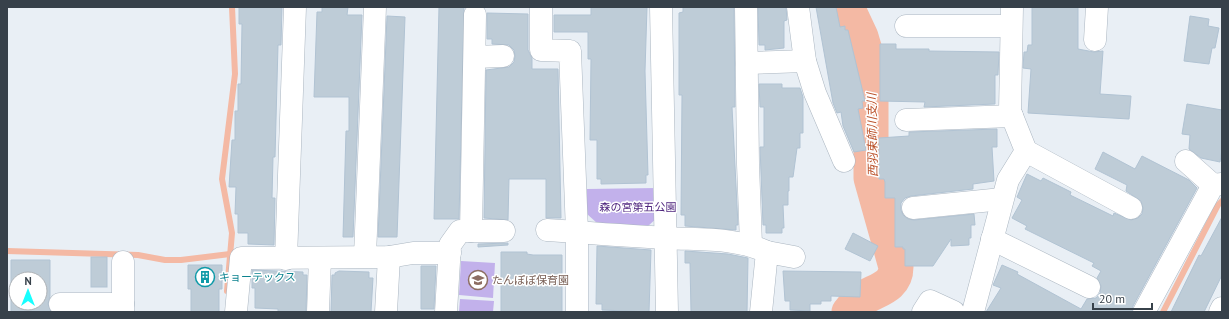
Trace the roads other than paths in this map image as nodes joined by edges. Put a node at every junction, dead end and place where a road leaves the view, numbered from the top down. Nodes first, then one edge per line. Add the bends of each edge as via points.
1 (295, 7) edge
2 (375, 7) edge
3 (541, 7) edge
4 (661, 7) edge
5 (746, 7) edge
6 (798, 7) edge
7 (1097, 7) edge
8 (475, 15) dead end
9 (1012, 17) edge
10 (906, 26) dead end
11 (1095, 40) dead end
12 (503, 56) dead end
13 (475, 57) junction
14 (805, 61) junction
15 (747, 63) junction
16 (1012, 116) junction
17 (906, 120) dead end
18 (1026, 152) junction
19 (844, 161) dead end
20 (1186, 161) dead end
21 (1217, 185) edge
22 (1002, 199) junction
23 (913, 208) dead end
24 (1131, 208) dead end
25 (547, 230) dead end
26 (471, 231) junction
27 (504, 231) dead end
28 (577, 232) junction
29 (666, 238) junction
30 (992, 239) junction
31 (759, 248) junction
32 (450, 253) junction
33 (365, 256) junction
34 (389, 257) junction
35 (794, 257) dead end
36 (320, 258) junction
37 (286, 259) junction
38 (123, 262) dead end
39 (1089, 287) dead end
40 (60, 304) dead end
41 (123, 308) edge
42 (1222, 308) edge
43 (236, 312) edge
44 (318, 312) edge
45 (386, 312) edge
46 (446, 312) edge
47 (577, 312) edge
48 (667, 312) edge
49 (761, 312) edge
50 (923, 312) edge
51 (954, 312) edge
52 (973, 312) edge
53 (1144, 312) edge
54 (1220, 312) edge

1 - 37 street
2 - 33 street
3 - 28 street via 540,50 570,51
4 - 29 street
5 - 15 street
6 - 14 street
7 - 11 street
8 - 13 street
9 - 10 street
9 - 16 street
12 - 13 street
13 - 26 street
14 - 15 street
14 - 19 street via 815,93
15 - 31 street via 748,164
16 - 17 street
16 - 18 street
18 - 22 street via 1008,180
18 - 24 street
20 - 21 street
21 - 53 street
22 - 23 street
22 - 30 street
25 - 28 street
26 - 27 street
26 - 32 street via 460,231 450,245
28 - 29 street
28 - 47 street
29 - 31 street via 706,238
29 - 48 street
30 - 39 street
30 - 52 street
31 - 35 street
31 - 49 street
32 - 34 street via 413,253
32 - 46 street
33 - 34 street
33 - 36 street
34 - 45 street
36 - 37 street
36 - 44 street
37 - 43 street via 241,258
38 - 41 street
40 - 41 street
42 - 54 street
50 - 51 street via 930,301

